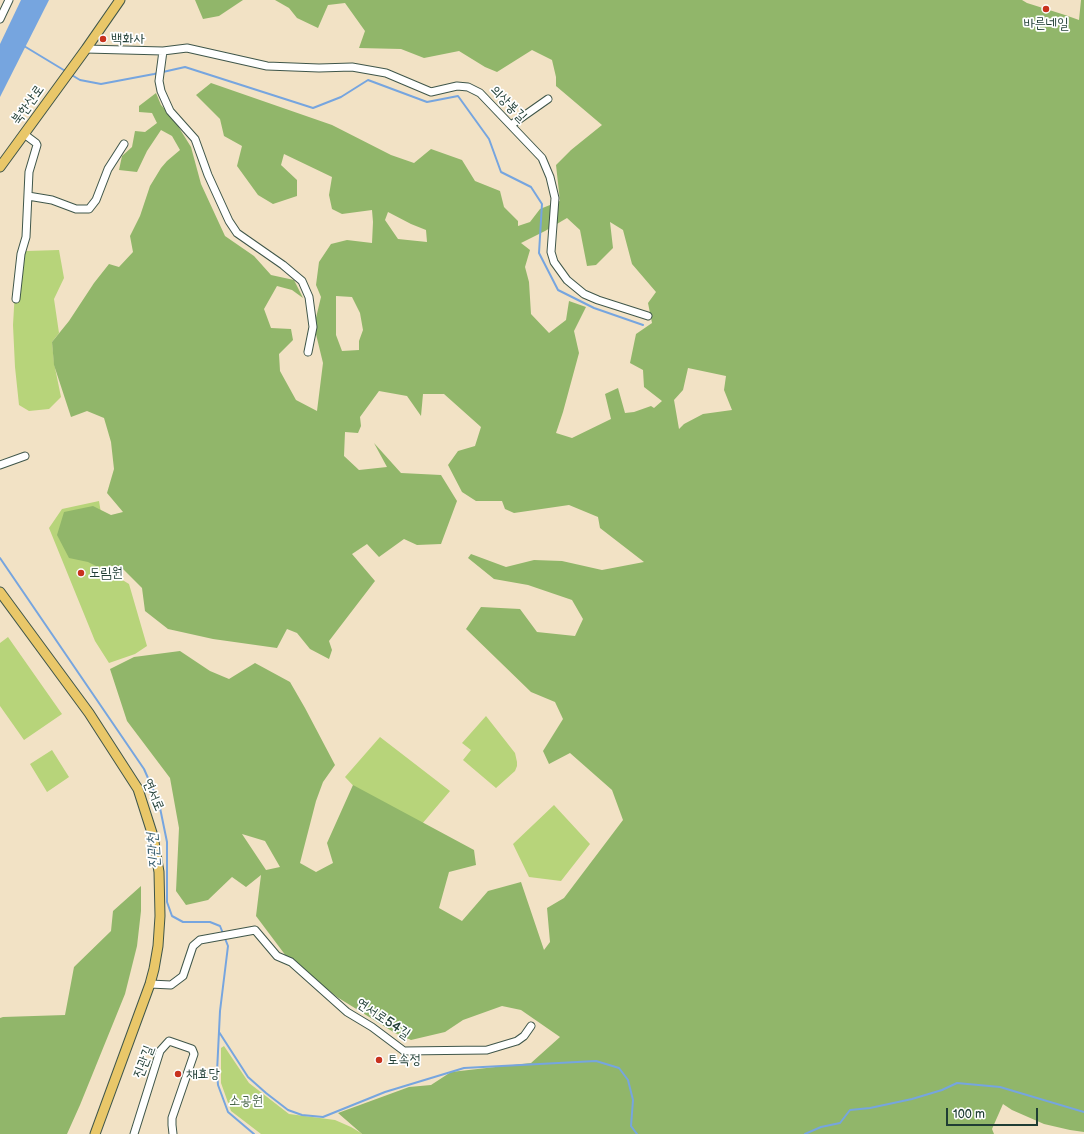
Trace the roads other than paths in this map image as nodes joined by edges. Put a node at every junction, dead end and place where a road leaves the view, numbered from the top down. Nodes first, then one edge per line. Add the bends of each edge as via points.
1 (9, 0) edge
2 (120, 0) edge
3 (0, 19) edge
4 (86, 49) junction
5 (163, 51) junction
6 (548, 99) dead end
7 (511, 125) junction
8 (24, 134) junction
9 (124, 144) dead end
10 (0, 167) edge
11 (28, 196) junction
12 (16, 299) dead end
13 (648, 316) dead end
14 (308, 352) dead end
15 (25, 456) dead end
16 (0, 465) edge
17 (0, 592) edge
18 (150, 984) junction
19 (531, 1026) dead end
20 (95, 1134) edge
21 (134, 1134) edge
22 (173, 1134) edge

1 - 3 street
2 - 4 main road
4 - 5 street, 의상봉길
4 - 8 main road, 북한산로
5 - 7 street, 의상봉길 via 187,48 267,66 352,67 386,73 431,92 457,86 468,87 480,93
5 - 14 street via 159,81 161,91 170,110 195,139 229,221 237,233 302,281 309,297 313,327
6 - 7 street
7 - 13 street, 의상봉길 via 542,158 550,177 555,198 551,252 554,262 567,280 584,294
8 - 10 main road, 북한산로
8 - 11 street via 36,143 28,172
9 - 11 street via 108,168 96,200 89,209 76,209 52,200
11 - 12 street via 26,237 21,254
15 - 16 street
17 - 18 main road, 연서로 via 88,713 138,789 153,836 159,872 159,938
18 - 19 street, 연서로54길 via 171,985 183,976 193,946 200,940 255,930 277,956 291,962 347,1012 404,1051 487,1050 517,1041
18 - 20 main road, 연서로
21 - 22 street, 진관길 via 160,1051 169,1041 192,1049 194,1054 172,1118

